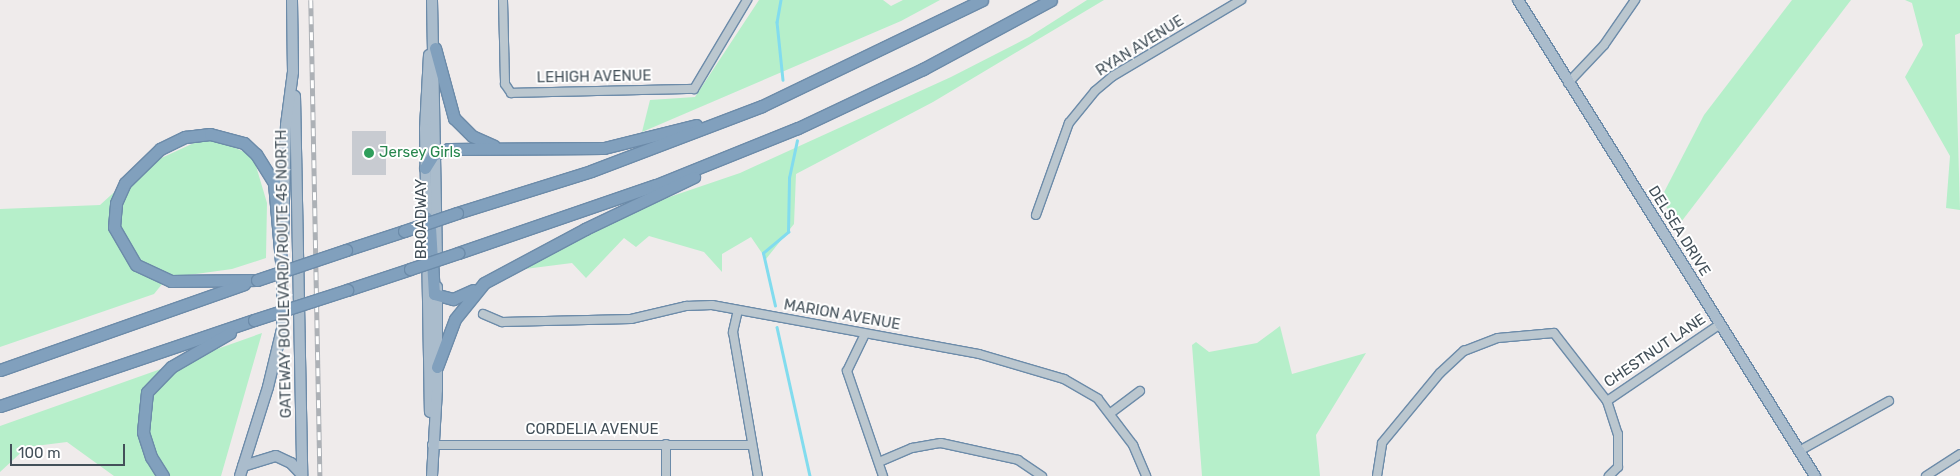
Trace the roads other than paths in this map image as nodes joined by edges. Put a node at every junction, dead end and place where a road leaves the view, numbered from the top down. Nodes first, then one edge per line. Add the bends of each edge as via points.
1 (292, 0) edge
2 (431, 0) edge
3 (503, 0) edge
4 (747, 0) edge
5 (982, 0) edge
6 (1051, 0) edge
7 (1241, 0) edge
8 (1518, 0) edge
9 (1636, 0) edge
10 (435, 48) junction
11 (293, 72) junction
12 (1568, 83) junction
13 (762, 106) junction
14 (798, 128) junction
15 (505, 149) junction
16 (438, 151) junction
17 (425, 168) junction
18 (1036, 214) dead end
19 (426, 217) junction
20 (282, 262) junction
21 (257, 280) junction
22 (484, 283) junction
23 (437, 297) junction
24 (738, 310) junction
25 (483, 314) dead end
26 (254, 320) junction
27 (1719, 325) junction
28 (865, 334) junction
29 (437, 367) junction
30 (1, 370) edge
31 (1140, 391) dead end
32 (1607, 400) junction
33 (1889, 401) dead end
34 (0, 406) edge
35 (1112, 412) junction
36 (432, 442) junction
37 (666, 444) junction
38 (752, 445) junction
39 (1799, 450) junction
40 (1960, 454) edge
41 (879, 462) junction
42 (242, 471) edge
43 (163, 476) edge
44 (302, 476) edge
45 (432, 476) edge
46 (666, 476) edge
47 (758, 476) edge
48 (883, 476) edge
49 (1042, 476) edge
50 (1146, 476) edge
51 (1377, 476) edge
52 (1610, 476) edge
53 (1815, 476) edge
54 (1926, 476) edge

1 - 11 main road
2 - 10 main road, BROADWAY
2 - 17 main road, BROADWAY
3 - 4 street, LEHIGH AVENUE via 504,79 511,93 694,89
5 - 13 highway
6 - 14 highway via 923,69
7 - 18 street, RYAN AVENUE via 1113,76 1095,92 1069,123
8 - 12 main road, DELSEA DRIVE
9 - 12 street via 1604,45
10 - 15 highway via 447,102 456,122 477,139
10 - 16 main road, BROADWAY
11 - 20 main road via 284,182
11 - 44 main road, GATEWAY BOULEVARD/ROUTE 45 NORTH
12 - 27 main road, DELSEA DRIVE
13 - 15 highway via 616,146
13 - 21 highway, bridge via 600,168
14 - 22 highway via 585,228
14 - 26 highway, bridge via 656,185
15 - 16 highway
16 - 17 highway
16 - 23 main road, BROADWAY
17 - 19 main road, BROADWAY
19 - 23 highway via 430,226 430,282
19 - 36 main road, BROADWAY
20 - 21 highway via 274,183 256,154 244,143 210,134 185,137 160,149 125,183 116,203 114,227 136,265 171,281
20 - 42 main road via 282,329
21 - 30 highway
22 - 23 highway via 462,297
22 - 29 highway via 455,319
23 - 29 main road, BROADWAY
24 - 25 street, MARION AVENUE via 712,304 686,306 631,319 502,322
24 - 28 street, MARION AVENUE
24 - 38 street via 733,332
26 - 34 highway
26 - 43 highway via 171,367 146,392 143,432 151,457
27 - 32 street, CHESTNUT LANE
27 - 39 main road, DELSEA DRIVE
28 - 35 street, MARION AVENUE via 960,349 1027,367 1073,383
28 - 41 street via 847,371
29 - 36 main road, BROADWAY
31 - 35 street
32 - 51 street, CHESTNUT LANE via 1554,333 1498,338 1464,351 1440,374 1382,443
32 - 52 street, CHESTNUT LANE via 1618,434 1618,467
33 - 39 street
35 - 50 street, MARION AVENUE via 1138,454
36 - 37 street, CORDELIA AVENUE
36 - 45 main road, BROADWAY
37 - 38 street, CORDELIA AVENUE
37 - 46 street
38 - 47 street
39 - 53 main road, DELSEA DRIVE
40 - 54 street
41 - 48 street
41 - 49 street via 912,448 941,443 1018,460
42 - 44 main road via 276,456 291,462

